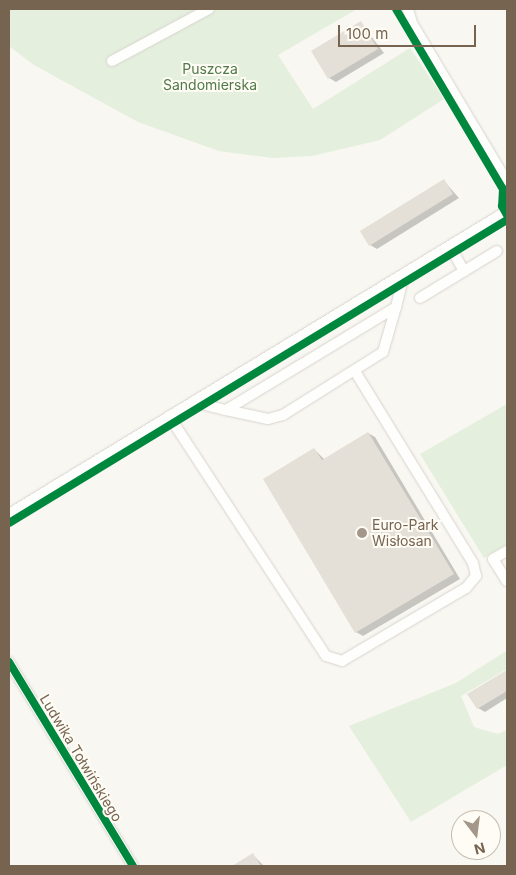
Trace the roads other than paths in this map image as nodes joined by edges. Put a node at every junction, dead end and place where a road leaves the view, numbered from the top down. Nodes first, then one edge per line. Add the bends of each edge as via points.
1 (209, 9) edge
2 (408, 9) edge
3 (112, 61) dead end
4 (506, 180) edge
5 (507, 211) edge
6 (450, 246) junction
7 (498, 251) dead end
8 (464, 271) junction
9 (404, 274) junction
10 (420, 298) dead end
11 (396, 307) junction
12 (355, 371) junction
13 (193, 402) junction
14 (226, 410) junction
15 (170, 416) junction
16 (9, 514) edge
17 (507, 551) edge
18 (507, 581) edge
19 (9, 662) edge
20 (133, 866) edge

1 - 3 street
2 - 4 street
5 - 6 street
6 - 8 street
6 - 9 street
7 - 8 street
8 - 10 street
9 - 11 street
9 - 13 street
11 - 12 street via 383,352
11 - 14 street
12 - 14 street via 283,415 268,420
12 - 15 street via 473,563 476,576 466,588 342,661 326,656
13 - 14 street
13 - 15 street
15 - 16 street
17 - 18 street via 493,559
19 - 20 street, Ludwika Tołwińskiego

